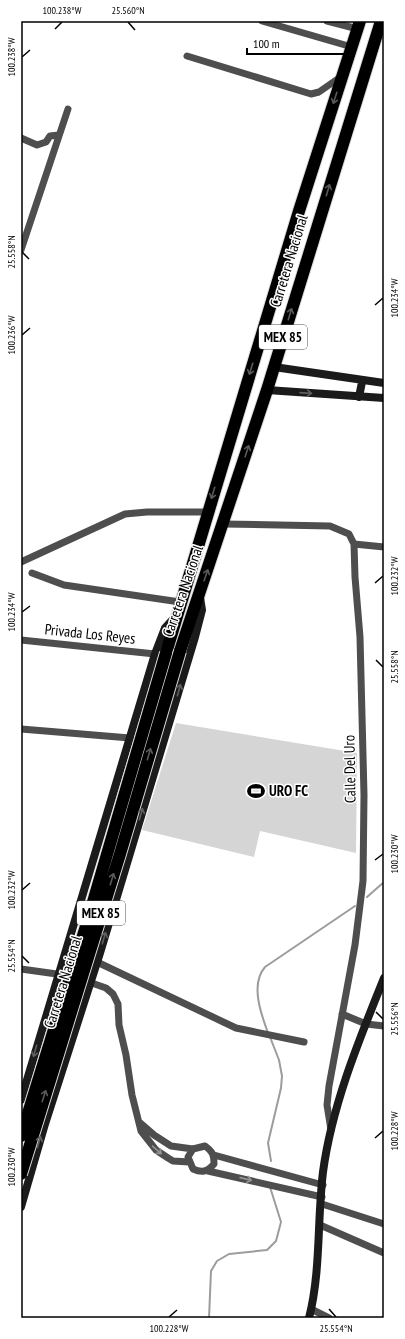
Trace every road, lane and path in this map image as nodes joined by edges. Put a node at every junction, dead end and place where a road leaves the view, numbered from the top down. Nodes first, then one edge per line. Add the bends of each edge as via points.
1 (262, 21) edge
2 (326, 21) edge
3 (382, 22) edge
4 (359, 25) edge
5 (352, 47) junction
6 (187, 56) dead end
7 (342, 76) junction
8 (68, 109) dead end
9 (59, 135) junction
10 (21, 138) edge
11 (21, 250) edge
12 (274, 367) junction
13 (362, 382) junction
14 (384, 384) edge
15 (267, 390) junction
16 (359, 397) junction
17 (384, 398) edge
18 (207, 512) junction
19 (223, 524) junction
20 (354, 544) junction
21 (384, 547) edge
22 (21, 562) edge
23 (32, 573) dead end
24 (200, 592) junction
25 (180, 602) junction
26 (21, 640) edge
27 (161, 653) junction
28 (21, 729) edge
29 (130, 738) junction
30 (67, 944) junction
31 (100, 953) junction
32 (97, 962) junction
33 (21, 969) edge
34 (60, 974) junction
35 (384, 978) edge
36 (90, 982) junction
37 (48, 1006) junction
38 (342, 1014) junction
39 (78, 1016) junction
40 (366, 1024) junction
41 (384, 1026) edge
42 (304, 1042) dead end
43 (21, 1100) edge
44 (139, 1122) junction
45 (331, 1130) junction
46 (21, 1136) edge
47 (193, 1149) junction
48 (214, 1155) junction
49 (189, 1162) junction
50 (208, 1171) junction
51 (21, 1174) edge
52 (323, 1185) junction
53 (322, 1200) junction
54 (21, 1207) edge
55 (384, 1224) edge
56 (320, 1225) junction
57 (384, 1253) edge
58 (311, 1309) junction
59 (309, 1318) edge
60 (329, 1318) edge

1 - 5 street
2 - 4 street
12 -> 3 highway, Carretera Nacional / MEX 85
4 - 5 highway, Carretera Nacional / MEX 85
5 - 7 highway, Carretera Nacional / MEX 85
6 - 7 street via 311,94 319,92
7 -> 18 highway, Carretera Nacional / MEX 85 via 298,211
8 - 9 street
9 - 10 street via 50,136 46,142 37,146
9 - 11 street
12 - 13 street
12 - 15 highway, Carretera Nacional / MEX 85
13 - 14 street
13 - 16 street
15 -> 16 street
19 -> 15 highway, Carretera Nacional / MEX 85
16 - 17 street
18 - 22 street via 126,514
18 - 25 highway, Carretera Nacional / MEX 85
19 - 20 street via 330,526 348,534
24 -> 19 highway, Carretera Nacional / MEX 85
20 - 21 street
20 - 38 street, Calle Del Uro via 360,637 364,795 363,881 355,945
23 - 25 street via 64,585
31 -> 24 street, MEX 85 via 200,619
51 -> 24 highway, Carretera Nacional / MEX 85, bridge
25 - 27 highway, Carretera Nacional / MEX 85
26 - 27 street, Privada Los Reyes
27 - 29 street, MEX 85
27 - 46 highway, Carretera Nacional / MEX 85, bridge via 86,926
28 - 29 street
29 - 30 street, MEX 85
30 - 31 street, MEX 85 via 81,956 94,956
30 - 34 street, MEX 85
31 - 32 street, MEX 85
32 - 36 street, MEX 85
32 - 42 street via 236,1028
33 - 34 street
34 - 36 street
34 - 37 street, MEX 85
35 - 40 street
36 - 39 street, MEX 85
36 - 44 street via 106,988 118,1004 119,1025
37 - 39 street via 64,998 75,1004
37 -> 43 street, MEX 85
38 - 40 street
38 - 45 street, Calle Del Uro via 327,1105
54 -> 39 street, MEX 85
40 - 41 street
40 - 45 street
44 - 47 street via 162,1142
44 -> 49 street via 145,1137 156,1150 173,1161
45 - 52 street
47 - 48 street via 205,1146
47 - 49 street
48 - 50 street via 214,1164
48 - 52 street
49 - 50 street via 193,1169 200,1172
50 -> 53 street
52 - 53 street
53 - 55 street
53 - 56 street
56 - 57 street
56 - 58 street
58 - 59 street
58 - 60 street

